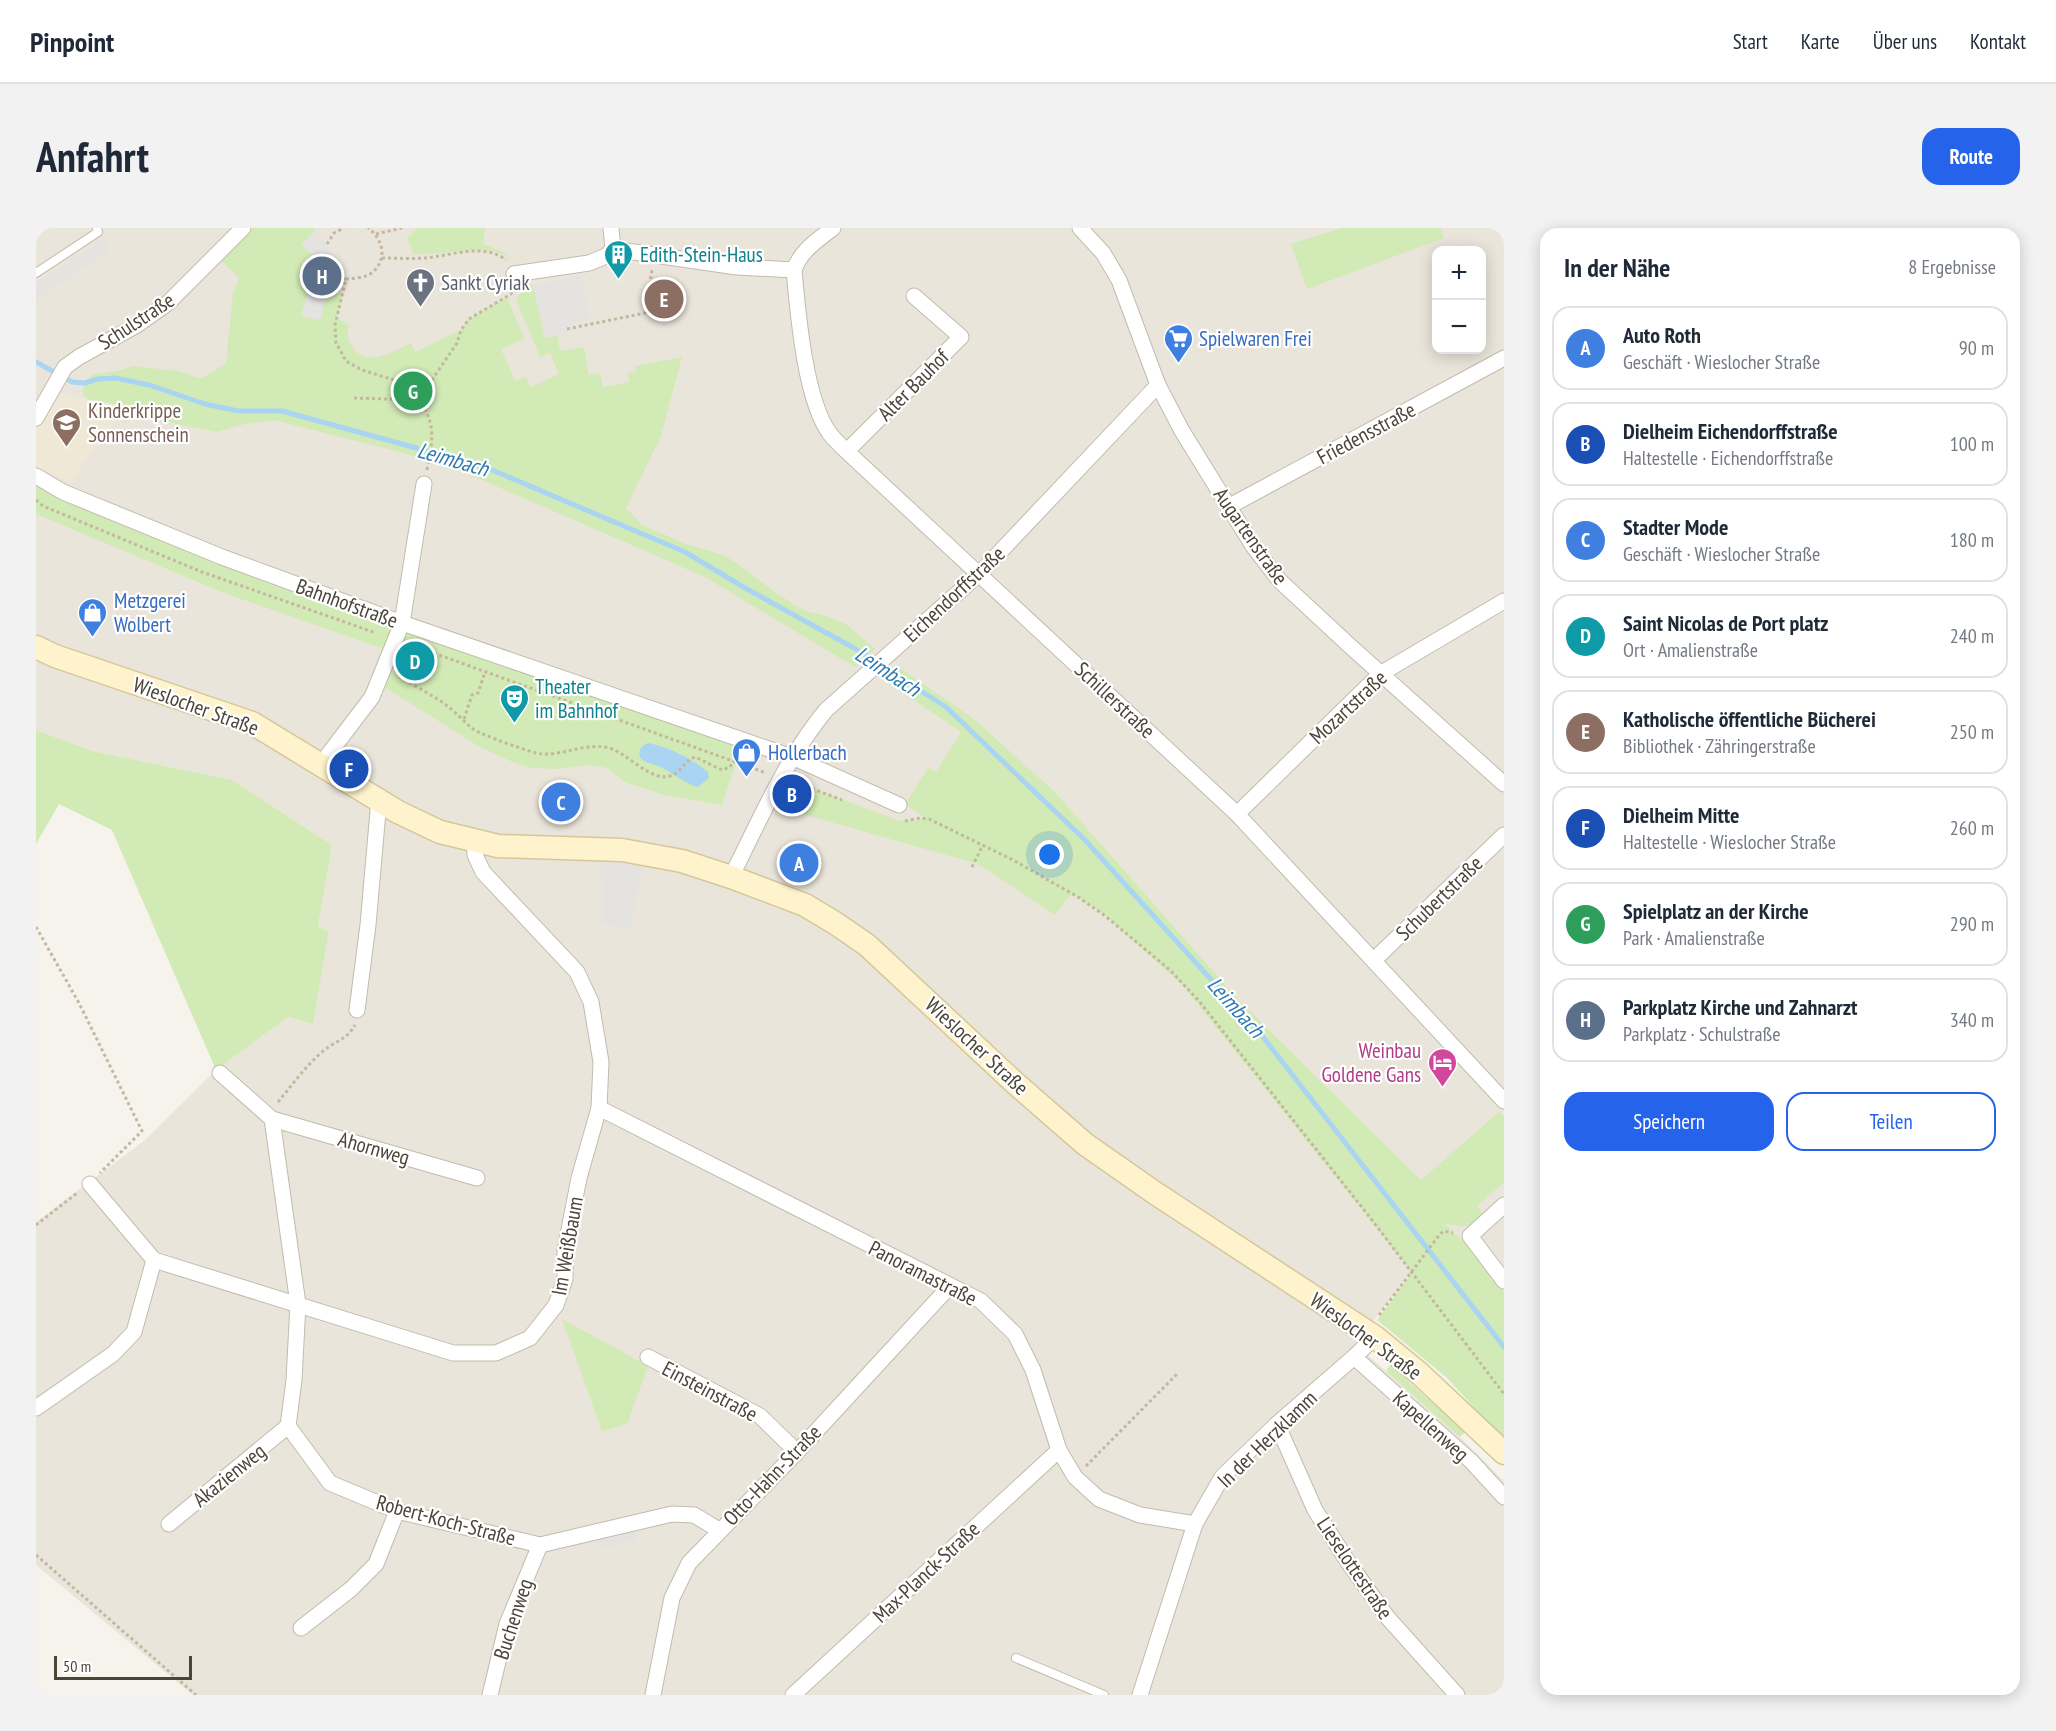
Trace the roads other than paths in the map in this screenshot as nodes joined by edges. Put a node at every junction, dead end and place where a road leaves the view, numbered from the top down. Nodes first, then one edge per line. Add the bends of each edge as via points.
1 (97, 228) edge
2 (243, 228) edge
3 (611, 228) edge
4 (833, 228) edge
5 (1080, 228) edge
6 (613, 249) junction
7 (794, 270) junction
8 (36, 273) edge
9 (514, 274) road end
10 (914, 296) dead end
11 (1504, 358) edge
12 (1158, 385) junction
13 (36, 417) edge
14 (847, 452) junction
15 (36, 476) edge
16 (424, 484) road end
17 (1228, 507) junction
18 (979, 574) junction
19 (1504, 601) edge
20 (402, 622) junction
21 (36, 647) edge
22 (1380, 674) junction
23 (792, 757) junction
24 (321, 764) junction
25 (1504, 784) edge
26 (379, 800) junction
27 (899, 806) dead end
28 (1237, 814) junction
29 (1504, 835) edge
30 (474, 841) junction
31 (731, 877) junction
32 (1374, 960) junction
33 (357, 1010) road end
34 (220, 1073) dead end
35 (1504, 1101) edge
36 (598, 1108) junction
37 (269, 1117) junction
38 (477, 1178) dead end
39 (90, 1184) road end
40 (1504, 1205) edge
41 (154, 1260) junction
42 (1504, 1281) edge
43 (950, 1286) junction
44 (298, 1304) junction
45 (1371, 1334) junction
46 (648, 1357) dead end
47 (1354, 1357) junction
48 (36, 1408) edge
49 (1277, 1424) junction
50 (288, 1426) junction
51 (1059, 1450) junction
52 (797, 1452) junction
53 (1504, 1453) edge
54 (1504, 1497) edge
55 (397, 1511) junction
56 (169, 1524) dead end
57 (1195, 1524) junction
58 (719, 1530) junction
59 (540, 1545) junction
60 (301, 1628) dead end
61 (1016, 1658) dead end
62 (490, 1695) edge
63 (653, 1695) edge
64 (792, 1695) edge
65 (1104, 1695) edge
66 (1140, 1695) edge
67 (1457, 1695) edge

1 - 8 lane via 98,232
2 - 13 street, Schulstraße via 168,303 137,326 65,367
3 - 6 street
4 - 7 street via 804,251
5 - 12 street, Augartenstraße via 1103,253 1119,280
6 - 7 street via 737,267
6 - 9 street via 589,263
7 - 14 street, Schillerstraße via 815,403 830,434
10 - 14 street, Alter Bauhof via 961,337
11 - 17 street, Friedensstraße
12 - 17 street, Augartenstraße
12 - 18 street, Eichendorffstraße
14 - 18 street, Schillerstraße
15 - 20 street, Bahnhofstraße via 63,492 222,557
16 - 20 street
17 - 22 street, Augartenstraße via 1280,581
18 - 23 street, Eichendorffstraße via 826,711
18 - 28 street, Schillerstraße
19 - 22 street, Mozartstraße
20 - 23 street, Bahnhofstraße
20 - 24 street via 372,697
21 - 24 main road, Wieslocher Straße via 252,723
22 - 25 street, Augartenstraße
22 - 28 street, Mozartstraße
23 - 27 street, Bahnhofstraße
23 - 31 street, Eichendorffstraße
24 - 26 main road, Wieslocher Straße
26 - 30 main road, Wieslocher Straße via 440,832
26 - 33 street
28 - 32 street, Schillerstraße
29 - 32 street, Schubertstraße
30 - 31 main road, Wieslocher Straße via 498,846 622,850 682,861
30 - 36 street, Im Weißbaum via 483,872 582,982 591,1002 601,1062
31 - 45 main road, Wieslocher Straße via 805,905 851,934 1085,1144
32 - 35 street, Schillerstraße
34 - 37 street
36 - 43 street, Panoramastraße
36 - 44 street, Im Weißbaum via 565,1251 566,1279 556,1305 530,1338 496,1353 453,1353
37 - 38 street, Ahornweg
37 - 44 street
39 - 41 street
40 - 42 street via 1470,1236
41 - 44 street, Im Weißbaum
41 - 48 street via 134,1332 113,1354
43 - 51 street, Panoramastraße via 981,1302 1015,1334 1033,1370
43 - 52 street, Otto-Hahn-Straße
44 - 50 street
45 - 47 street, In der Herzklamm
45 - 53 main road, Wieslocher Straße
46 - 52 street, Einsteinstraße via 760,1416
47 - 49 street, In der Herzklamm
47 - 54 street, Kapellenweg via 1471,1461
49 - 57 street, In der Herzklamm via 1222,1477
49 - 67 street, Lieselottestraße via 1315,1510 1348,1562 1388,1618
50 - 55 street, Robert-Koch-Straße via 330,1483
50 - 56 street, Akazienweg
51 - 57 street, Panoramastraße via 1075,1477 1099,1499 1140,1515
51 - 64 street, Max-Planck-Straße
52 - 58 street, Otto-Hahn-Straße
55 - 59 street, Robert-Koch-Straße
55 - 60 street via 376,1564
57 - 66 street, In der Herzklamm
58 - 59 street, Robert-Koch-Straße via 694,1515 672,1514
58 - 63 street, Otto-Hahn-Straße via 688,1563 672,1598
59 - 62 street, Buchenweg via 507,1624
61 - 65 lane

